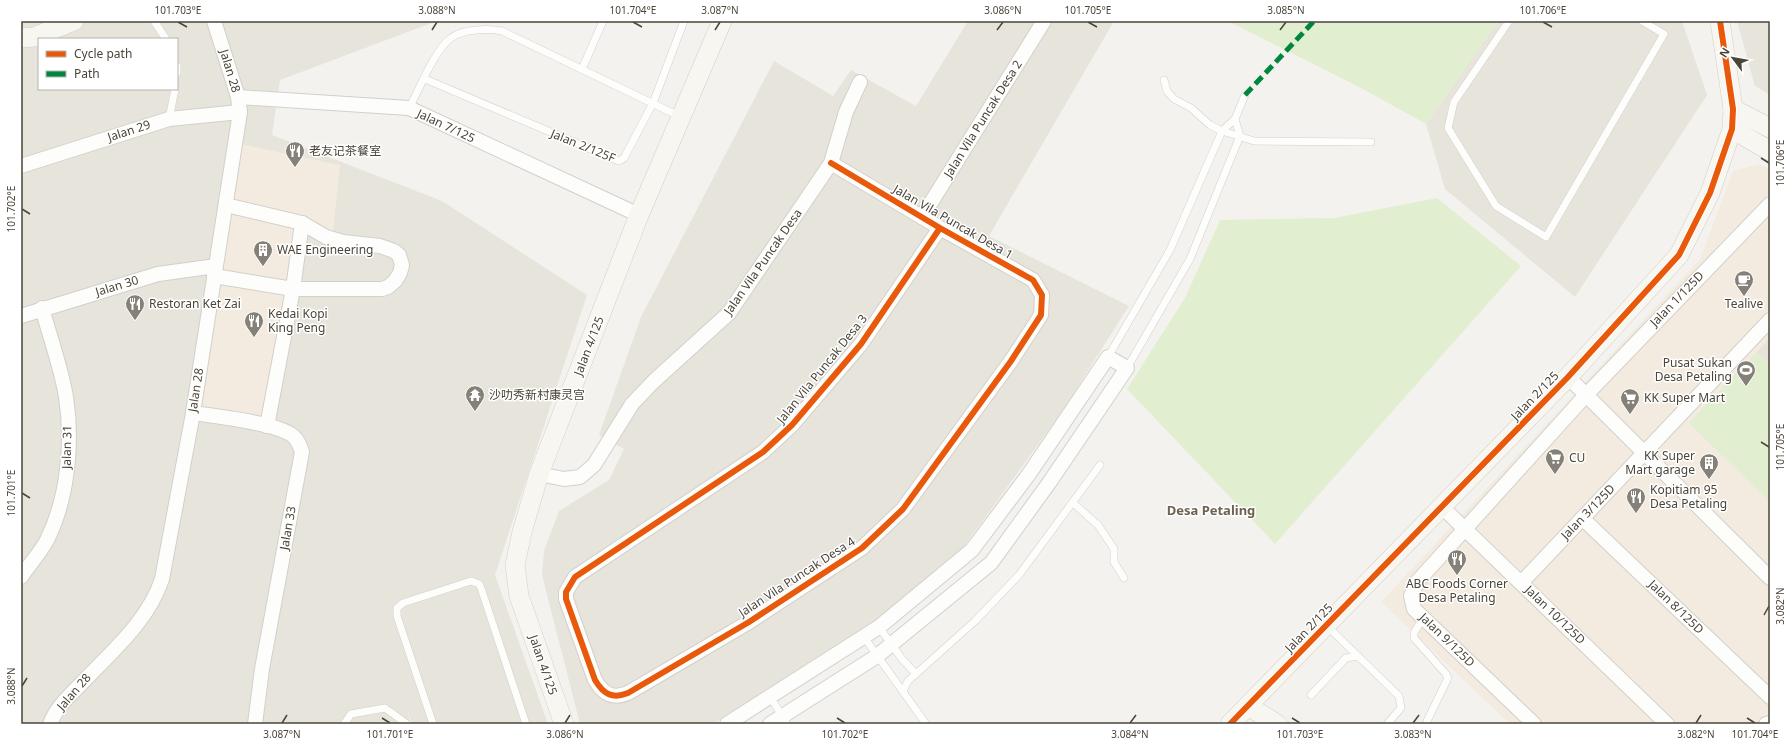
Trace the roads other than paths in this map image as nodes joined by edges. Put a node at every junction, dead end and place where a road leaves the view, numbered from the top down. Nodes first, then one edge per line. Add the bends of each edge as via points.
1 (74, 21) edge
2 (154, 21) edge
3 (214, 21) edge
4 (603, 21) edge
5 (684, 21) edge
6 (722, 21) edge
7 (1044, 21) edge
8 (1509, 21) edge
9 (1642, 21) edge
10 (1720, 21) edge
11 (21, 38) edge
12 (165, 38) edge
13 (582, 69) junction
14 (425, 79) junction
15 (1164, 80) dead end
16 (860, 82) dead end
17 (175, 90) edge
18 (1245, 95) dead end
19 (238, 97) junction
20 (652, 103) junction
21 (409, 108) junction
22 (1734, 109) junction
23 (240, 112) junction
24 (681, 117) junction
25 (168, 118) junction
26 (1235, 119) junction
27 (1770, 128) edge
28 (1732, 129) junction
29 (1222, 131) junction
30 (1240, 136) junction
31 (1371, 142) dead end
32 (1770, 151) edge
33 (831, 163) junction
34 (21, 166) edge
35 (1770, 204) edge
36 (226, 205) junction
37 (639, 215) junction
38 (922, 217) junction
39 (302, 223) junction
40 (940, 228) junction
41 (215, 271) junction
42 (293, 289) junction
43 (42, 308) junction
44 (1040, 314) joint
45 (21, 316) edge
46 (1770, 320) edge
47 (1108, 357) junction
48 (1127, 368) junction
49 (1568, 378) junction
50 (1586, 395) junction
51 (192, 413) junction
52 (267, 426) junction
53 (1644, 453) junction
54 (1100, 464) dead end
55 (539, 474) junction
56 (1073, 503) junction
57 (1442, 507) junction
58 (1582, 518) junction
59 (1464, 528) junction
60 (1767, 569) edge
61 (21, 577) edge
62 (1124, 578) dead end
63 (1521, 583) junction
64 (1423, 618) junction
65 (1326, 626) junction
66 (879, 627) junction
67 (864, 637) junction
68 (892, 645) junction
69 (876, 656) junction
70 (1358, 656) junction
71 (916, 674) junction
72 (903, 692) junction
73 (1311, 695) dead end
74 (613, 697) joint
75 (1770, 697) edge
76 (771, 698) junction
77 (1248, 706) junction
78 (785, 720) edge
79 (1427, 721) dead end
80 (1232, 723) edge
81 (1770, 723) edge
82 (50, 724) edge
83 (254, 724) edge
84 (344, 724) edge
85 (407, 724) edge
86 (432, 724) edge
87 (526, 724) edge
88 (564, 724) edge
89 (727, 724) edge
90 (770, 724) edge
91 (926, 724) edge
92 (1277, 724) edge
93 (1387, 724) edge
94 (1534, 724) edge
95 (1667, 724) edge
96 (1766, 724) edge

1 - 11 street via 34,37
2 - 12 lane
3 - 19 street, Jalan 28
4 - 13 lane
5 - 20 lane, Jalan 2/125F
6 - 24 street, Jalan 4/125
7 - 38 street, Jalan Vila Puncak Desa 2
8 - 9 lane via 1454,102 1448,128 1496,206 1546,237 1664,34
10 - 22 street, Jalan 2/125
13 - 14 lane via 502,31 488,28 453,36 442,46
13 - 20 lane
14 - 20 lane, Jalan 2/125F via 619,161 624,158
14 - 21 lane
15 - 29 lane via 1174,99
16 - 33 street, Jalan Vila Puncak Desa via 846,112
17 - 25 lane
18 - 26 lane
19 - 21 street, Jalan 7/125
19 - 23 street, Jalan 28
20 - 24 lane
21 - 37 street, Jalan 7/125
22 - 27 street
22 - 28 street, Jalan 2/125
23 - 25 street, Jalan 29
23 - 36 street, Jalan 28
24 - 37 street, Jalan 4/125
25 - 34 street, Jalan 29
26 - 29 lane
26 - 30 lane
28 - 32 street
28 - 49 street, Jalan 2/125 via 1710,193 1679,255
29 - 30 lane
29 - 47 lane via 1170,250
30 - 31 lane via 1254,141
30 - 48 lane via 1190,259
33 - 38 street, Jalan Vila Puncak Desa 1
33 - 55 street, Jalan Vila Puncak Desa via 729,313 632,404 594,464 580,477 564,479
35 - 50 street, Jalan 1/125D
36 - 39 street
36 - 41 street, Jalan 28
37 - 55 street, Jalan 4/125
38 - 40 street, Jalan Vila Puncak Desa 1
39 - 42 street
39 - 42 street, Jalan 30 via 326,237 380,246 394,251 399,255 402,265 395,281 382,289
40 - 44 street, Jalan Vila Puncak Desa 1 via 1033,280 1042,295
40 - 74 street, Jalan Vila Puncak Desa 3 via 861,344 792,425 763,452 575,577 566,592 566,599 595,680 600,689
41 - 42 street, Jalan 30
41 - 43 street, Jalan 30 via 158,274
41 - 51 street, Jalan 28
42 - 52 street
43 - 45 street, Jalan 30
43 - 61 street, Jalan 31 via 66,397 69,437 66,482 47,540
44 - 74 street, Jalan Vila Puncak Desa 4 via 1011,361 907,503 862,548 742,626 628,693
46 - 53 street, Jalan 3/125D
47 - 48 street
47 - 66 street via 972,550
48 - 68 street via 991,563
49 - 50 street
49 - 57 street, Jalan 2/125
50 - 53 street
50 - 59 street
51 - 52 street, Jalan 33
51 - 82 street, Jalan 28 via 157,595 145,615 62,704
52 - 83 street, Jalan 33 via 292,435 302,452
53 - 58 street, Jalan 3/125D
53 - 60 street
54 - 56 lane
55 - 88 street, Jalan 4/125 via 515,565 520,596
56 - 62 lane via 1098,525 1114,550 1114,562
56 - 71 lane via 1019,575 975,621
57 - 59 street, Jalan 10/125D
57 - 65 street, Jalan 2/125
58 - 63 street, Jalan 3/125D
58 - 75 street, Jalan 8/125D
59 - 63 street, Jalan 10/125D
59 - 64 street, Jalan 9/125D via 1417,582 1411,596 1414,609
63 - 95 street, Jalan 10/125D
64 - 79 lane via 1414,633 1414,638 1448,678
64 - 94 street, Jalan 9/125D
65 - 70 lane
65 - 77 street, Jalan 2/125
66 - 67 street
66 - 68 lane
67 - 69 lane
67 - 76 street
68 - 69 street
68 - 71 lane
69 - 72 lane
69 - 78 street
70 - 73 lane via 1346,658
70 - 93 lane via 1399,696 1401,708
71 - 72 lane via 906,683
72 - 91 lane
76 - 78 lane
76 - 89 street
77 - 80 street, Jalan 2/125
77 - 92 street
78 - 90 street
81 - 96 street
84 - 85 lane via 351,714 385,708
86 - 87 lane via 397,616 397,608 404,603 471,580 479,584

